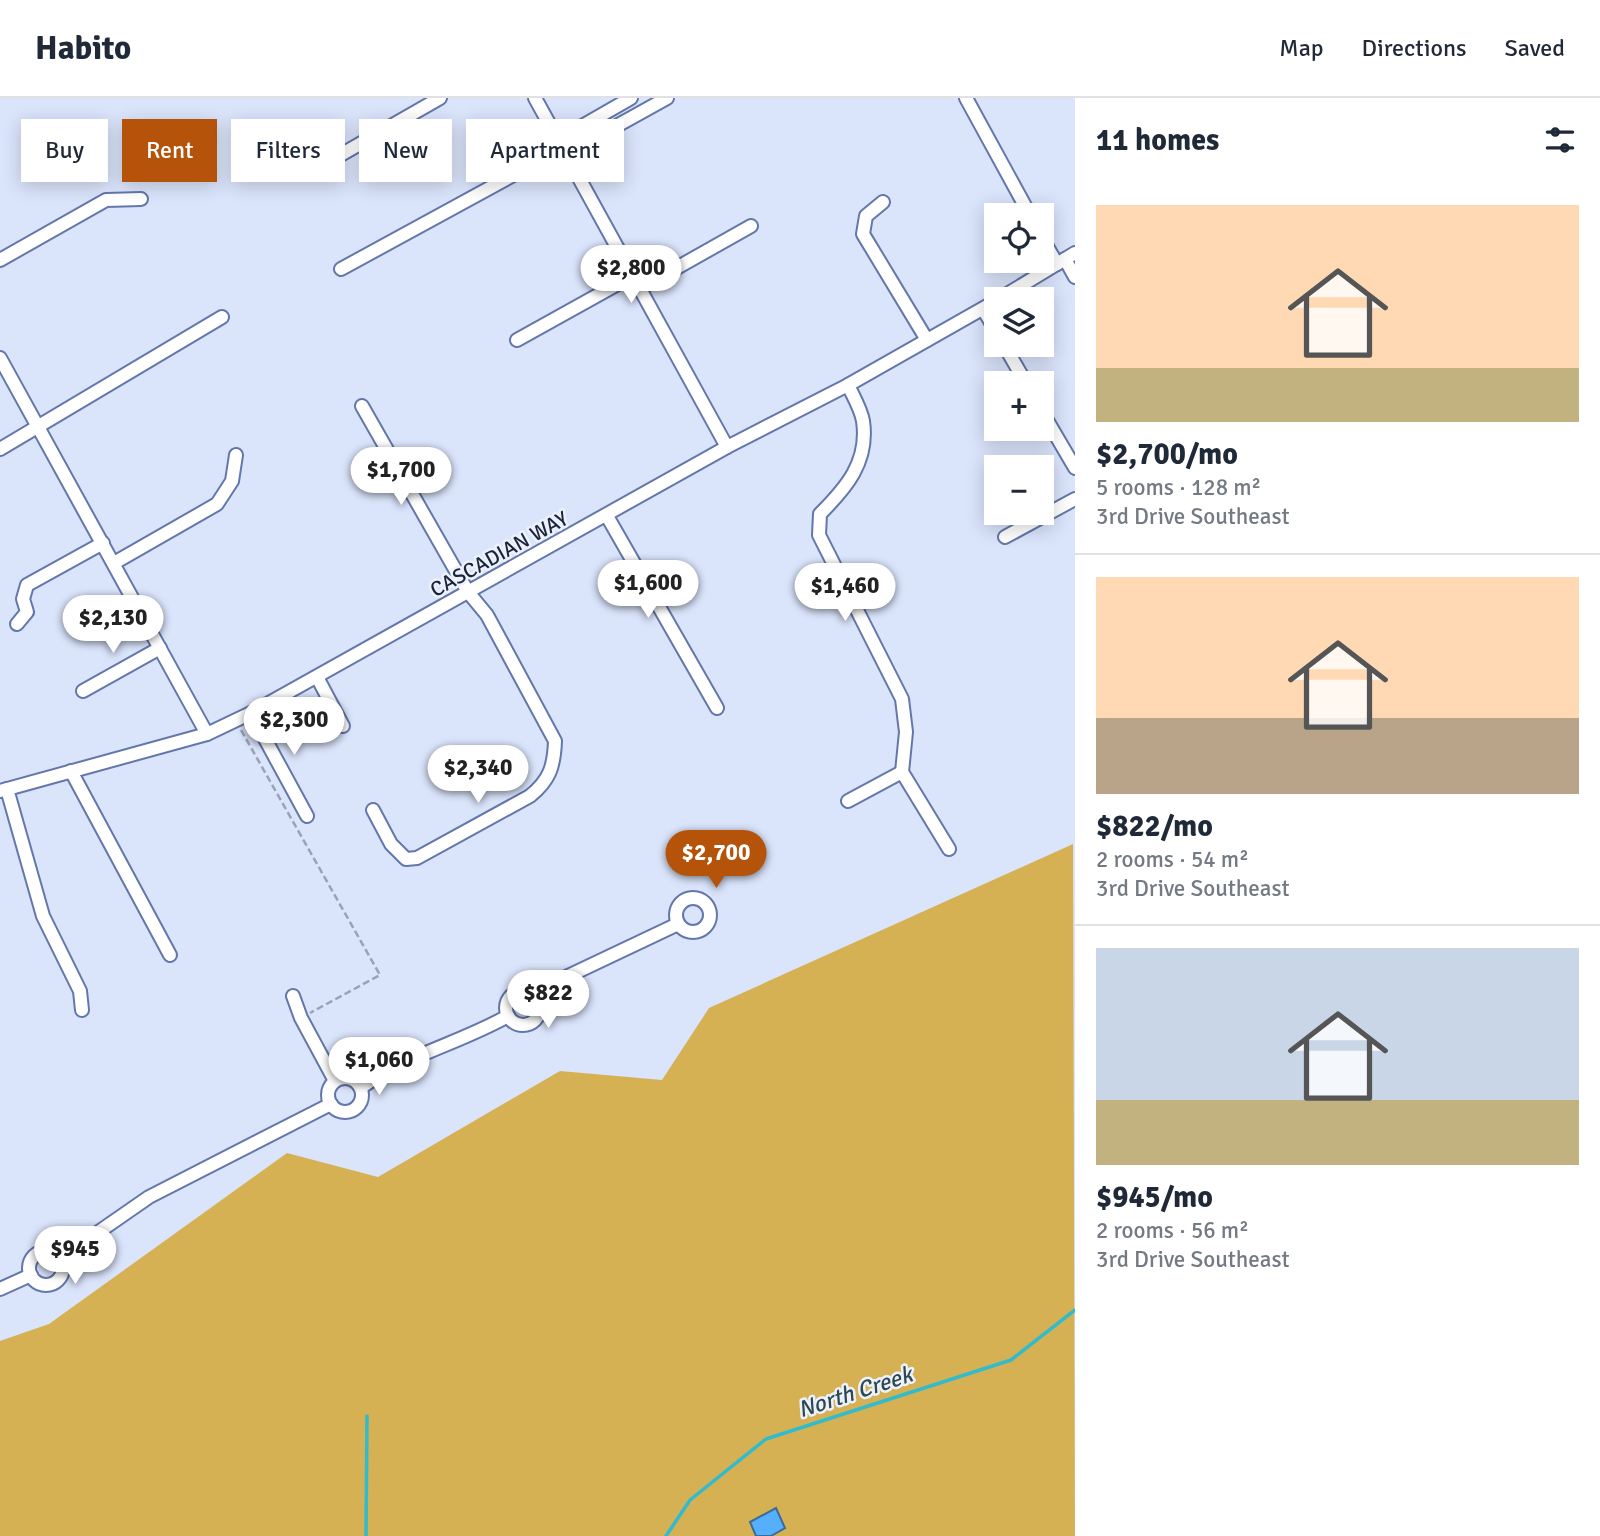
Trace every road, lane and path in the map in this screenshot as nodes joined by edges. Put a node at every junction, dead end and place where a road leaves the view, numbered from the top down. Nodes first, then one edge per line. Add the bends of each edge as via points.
1 (440, 98) edge
2 (535, 98) edge
3 (631, 98) edge
4 (667, 98) edge
5 (966, 98) edge
6 (547, 119) edge
7 (601, 119) edge
8 (622, 119) edge
9 (345, 152) edge
10 (499, 182) edge
11 (582, 182) edge
12 (141, 199) dead end
13 (883, 202) dead end
14 (1023, 203) edge
15 (751, 226) dead end
16 (1066, 259) edge
17 (0, 260) edge
18 (341, 269) dead end
19 (634, 275) junction
20 (1075, 277) edge
21 (1020, 287) edge
22 (641, 288) junction
23 (983, 309) edge
24 (222, 317) dead end
25 (517, 340) dead end
26 (927, 340) junction
27 (0, 358) edge
28 (848, 385) junction
29 (362, 406) dead end
30 (38, 425) junction
31 (1054, 432) edge
32 (727, 447) junction
33 (0, 449) edge
34 (236, 455) dead end
35 (1075, 468) edge
36 (1075, 499) edge
37 (607, 516) junction
38 (1005, 537) dead end
39 (103, 543) junction
40 (114, 563) junction
41 (468, 592) junction
42 (17, 624) dead end
43 (160, 648) junction
44 (317, 677) junction
45 (83, 691) dead end
46 (717, 708) dead end
47 (251, 713) junction
48 (236, 721) junction
49 (343, 726) dead end
50 (207, 734) junction
51 (71, 771) junction
52 (902, 772) junction
53 (4, 790) edge
54 (848, 801) dead end
55 (373, 810) dead end
56 (307, 816) dead end
57 (948, 849) dead end
58 (678, 924) dead end
59 (170, 955) dead end
60 (293, 996) dead end
61 (538, 998) junction
62 (82, 1010) dead end
63 (508, 1016) junction
64 (301, 1018) junction
65 (335, 1081) junction
66 (362, 1087) junction
67 (331, 1104) junction
68 (61, 1258) junction
69 (31, 1275) junction
70 (0, 1289) edge

1 - 9 street
2 - 6 street
3 - 7 street
4 - 8 street
5 - 14 street
10 - 18 street
11 - 19 street
12 - 17 street via 106,200
13 - 26 street via 866,216 863,234
15 - 22 street
16 - 20 street
16 - 21 street, CASCADIAN WAY
19 - 22 street
19 - 25 street
22 - 32 street
23 - 26 street, CASCADIAN WAY
24 - 30 street
26 - 28 street, CASCADIAN WAY
27 - 30 street
28 - 32 street, CASCADIAN WAY
28 - 52 street via 863,421 862,452 848,486 820,514 819,535 902,699 906,732
29 - 41 street
30 - 33 street
30 - 39 street
31 - 35 street
32 - 37 street, CASCADIAN WAY
34 - 40 street via 232,481 217,504
36 - 38 street
37 - 41 street, CASCADIAN WAY
37 - 46 street
39 - 40 street
39 - 42 street via 27,584 23,599 27,612
40 - 43 street
41 - 44 street, CASCADIAN WAY
41 - 55 street via 487,615 555,741 554,763 546,783 417,858 406,859 398,853
43 - 45 street
43 - 50 street
44 - 47 street, CASCADIAN WAY
44 - 49 street
47 - 48 street, CASCADIAN WAY
47 - 56 street
48 - 50 street, CASCADIAN WAY
48 - 64 path via 380,975
50 - 51 street, CASCADIAN WAY
51 - 53 street, CASCADIAN WAY
51 - 59 street
52 - 54 street
52 - 57 street
53 - 62 street via 43,916 80,991
58 - 61 street via 564,978
60 - 64 street
61 - 63 street via 525,990 514,992 507,1000
61 - 63 street via 540,1011 534,1021 517,1024
63 - 66 street
64 - 65 street
65 - 66 street via 347,1078
65 - 67 street via 328,1094
66 - 67 street via 360,1105 351,1112 340,1112
67 - 68 street via 149,1197
68 - 69 street via 46,1250 36,1254 30,1264
68 - 69 street via 62,1275 55,1283 39,1283
69 - 70 street

